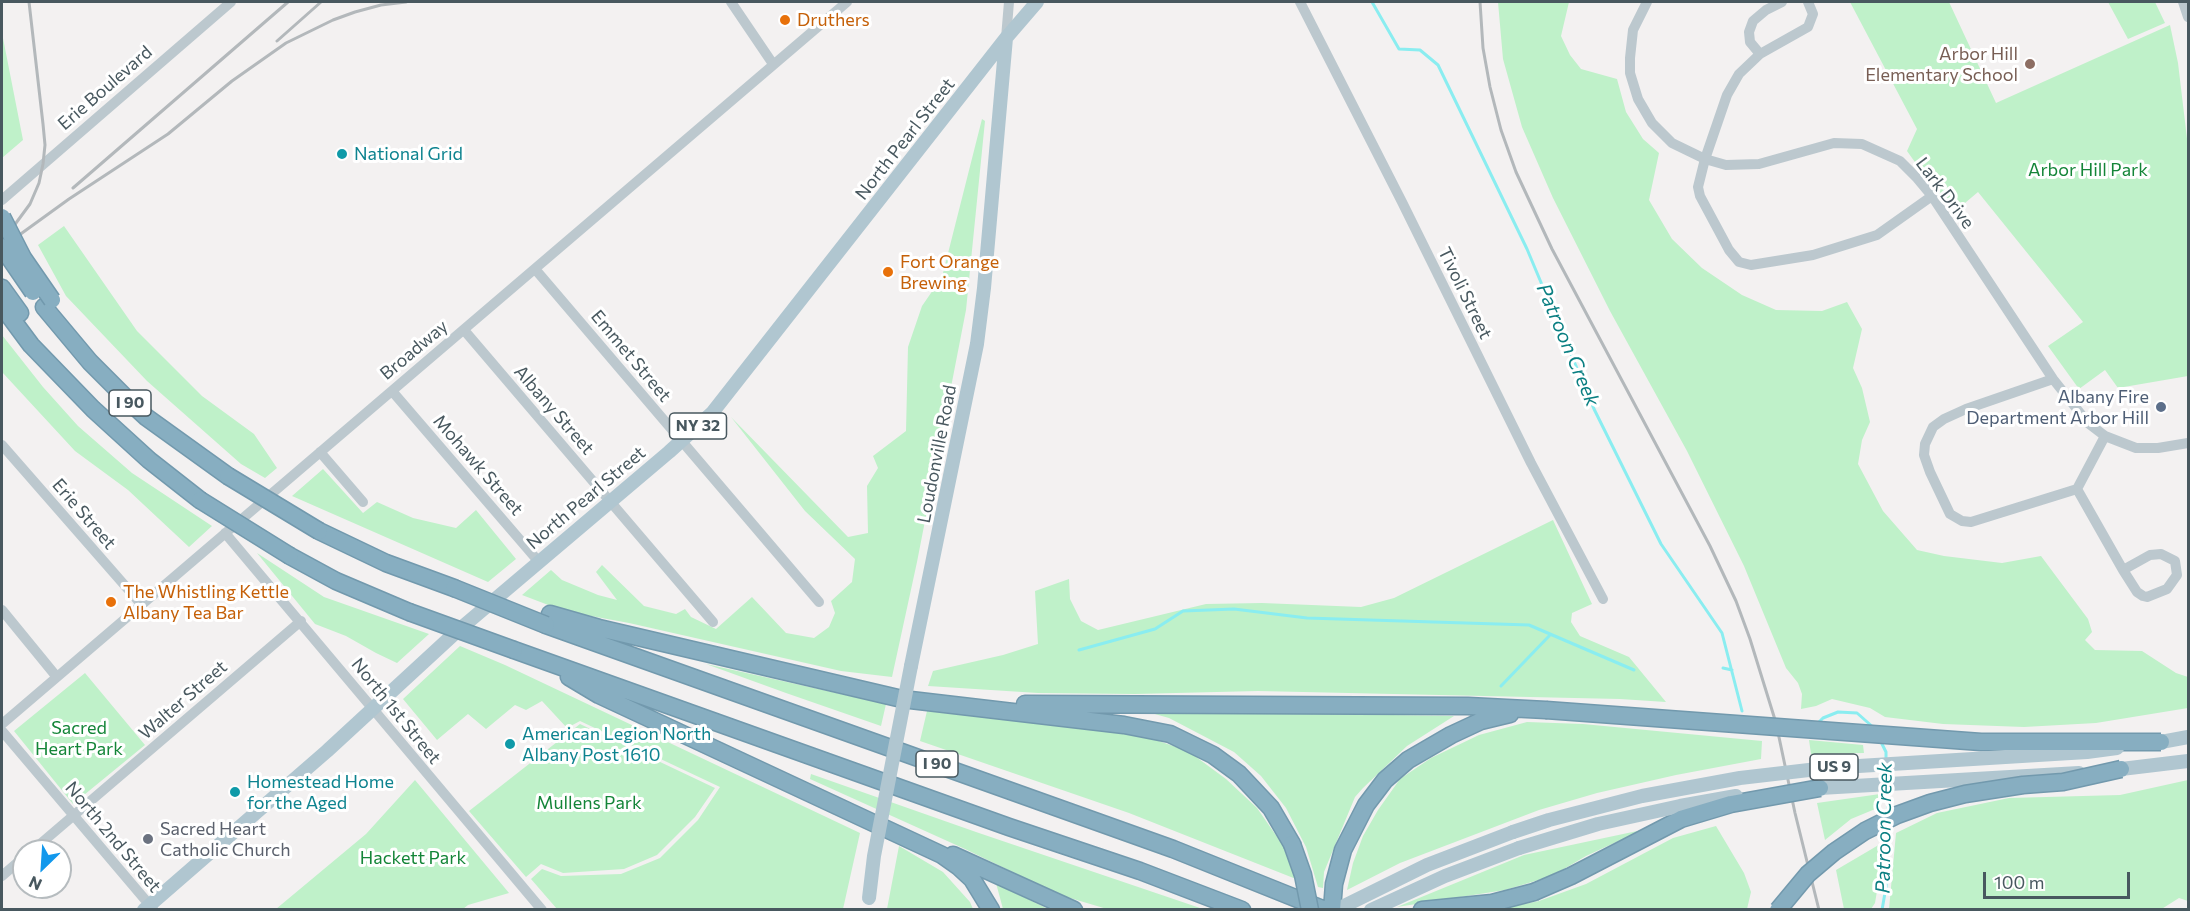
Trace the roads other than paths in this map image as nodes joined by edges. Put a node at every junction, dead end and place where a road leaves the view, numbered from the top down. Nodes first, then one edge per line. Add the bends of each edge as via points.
1 (231, 2) edge
2 (731, 2) edge
3 (847, 2) edge
4 (1009, 2) edge
5 (1037, 2) edge
6 (1300, 2) edge
7 (1647, 2) edge
8 (1782, 2) edge
9 (1808, 2) edge
10 (2183, 2) edge
11 (2188, 17) edge
12 (1005, 38) junction
13 (1760, 54) junction
14 (773, 64) junction
15 (1705, 159) junction
16 (1932, 196) junction
17 (2, 200) edge
18 (2, 217) edge
19 (2, 247) edge
20 (535, 268) junction
21 (2, 288) edge
22 (48, 303) junction
23 (2, 306) edge
24 (23, 326) junction
25 (464, 330) junction
26 (2053, 380) junction
27 (392, 391) junction
28 (2105, 436) junction
29 (682, 440) junction
30 (2188, 443) edge
31 (2, 445) edge
32 (320, 452) junction
33 (2077, 489) junction
34 (610, 501) junction
35 (363, 502) dead end
36 (225, 533) junction
37 (539, 562) junction
38 (2123, 570) junction
39 (1603, 599) dead end
40 (819, 602) dead end
41 (141, 604) junction
42 (2, 610) edge
43 (548, 620) junction
44 (301, 621) junction
45 (713, 622) dead end
46 (536, 658) junction
47 (56, 676) junction
48 (935, 704) junction
49 (373, 709) junction
50 (1546, 710) junction
51 (2, 724) edge
52 (2, 731) edge
53 (2188, 737) edge
54 (2161, 742) junction
55 (2188, 761) edge
56 (2121, 769) junction
57 (1820, 788) junction
58 (74, 816) junction
59 (46, 839) edge
60 (915, 842) junction
61 (868, 904) edge
62 (149, 908) edge
63 (542, 909) edge
64 (991, 909) edge
65 (1074, 909) edge
66 (1242, 909) edge
67 (1310, 909) edge
68 (1325, 909) edge
69 (1334, 909) edge
70 (1371, 909) edge
71 (1422, 909) edge
72 (1778, 909) edge

1 - 17 street, Erie Boulevard
2 - 14 street
3 - 14 street, Broadway
4 - 12 street, Loudonville Road
5 - 12 main road, North Pearl Street / NY 32
6 - 39 street, Tivoli Street via 1525,453
7 - 15 street, Lark Drive via 1633,30 1630,58 1638,99 1652,123 1672,143
8 - 13 street via 1753,21 1750,42
9 - 13 street via 1813,14 1808,27
10 - 11 street
12 - 29 main road, North Pearl Street / NY 32 via 717,407
12 - 61 main road, Loudonville Road, bridge via 977,344 874,856
13 - 15 street via 1739,74 1727,95
14 - 20 street, Broadway
15 - 16 street, Lark Drive via 1726,165 1759,164 1834,143 1862,144 1900,161
15 - 16 street via 1698,187 1700,196 1729,250 1739,262 1751,265 1813,255 1878,235
16 - 26 street, Lark Drive
18 - 22 highway, bridge
19 - 22 highway, I 90, bridge
20 - 25 street, Broadway
20 - 29 street, Emmet Street
21 - 24 highway
22 - 43 highway, I 90, bridge via 90,362 132,404 228,476 319,531 386,563
23 - 24 highway
24 - 46 highway, I 90, bridge via 31,345 93,409 200,500 336,581
25 - 27 street, Broadway
25 - 34 street, Albany Street
26 - 28 street, Lark Drive via 2088,423
26 - 33 street via 1944,419 1933,427 1924,455 1950,514 1962,521 1971,522
27 - 32 street, Broadway
27 - 37 street, Mohawk Street
28 - 30 street, Lark Drive via 2136,448
28 - 33 street
29 - 34 main road, North Pearl Street / NY 32
29 - 40 street, Emmet Street
31 - 41 street, Erie Street
32 - 35 street
32 - 36 street, Broadway
33 - 38 street
34 - 37 main road, North Pearl Street / NY 32
34 - 45 street, Albany Street
36 - 41 street, Broadway
36 - 44 street, North 1st Street
37 - 49 main road, North Pearl Street / NY 32
38 - 38 street via 2137,592 2147,597 2167,589 2177,575 2175,561 2161,554 2150,555
41 - 47 street, Broadway
42 - 47 street
43 - 48 highway
43 - 68 highway, I 90 via 1182,852
44 - 49 street, North 1st Street
44 - 58 street, Walter Street
46 - 60 highway via 598,695
46 - 66 highway, I 90
47 - 51 street, Broadway
48 - 50 highway via 1468,706
48 - 67 highway, bridge via 1124,725 1170,734 1213,754 1239,774 1271,808 1292,844
49 - 62 main road, North Pearl Street / NY 32
49 - 63 street, North 1st Street
50 - 54 highway, bridge via 1981,742
50 - 69 highway via 1481,721 1408,760 1385,780 1351,832 1338,867
52 - 58 street, North 2nd Street
53 - 54 main road, US 9
54 - 69 main road, US 9, bridge via 2086,752 1844,766 1740,778 1631,799 1513,832
55 - 56 main road, US 9
56 - 57 main road, US 9, bridge
56 - 72 highway, bridge via 2063,782 1965,794 1897,815 1834,852 1808,874
57 - 70 main road, US 9, bridge via 1751,793 1598,824 1519,848
57 - 71 highway, bridge via 1731,804 1681,819 1534,892 1492,903
58 - 59 street, Walter Street
58 - 62 street, North 2nd Street
60 - 64 highway via 959,867
60 - 65 highway via 962,858

